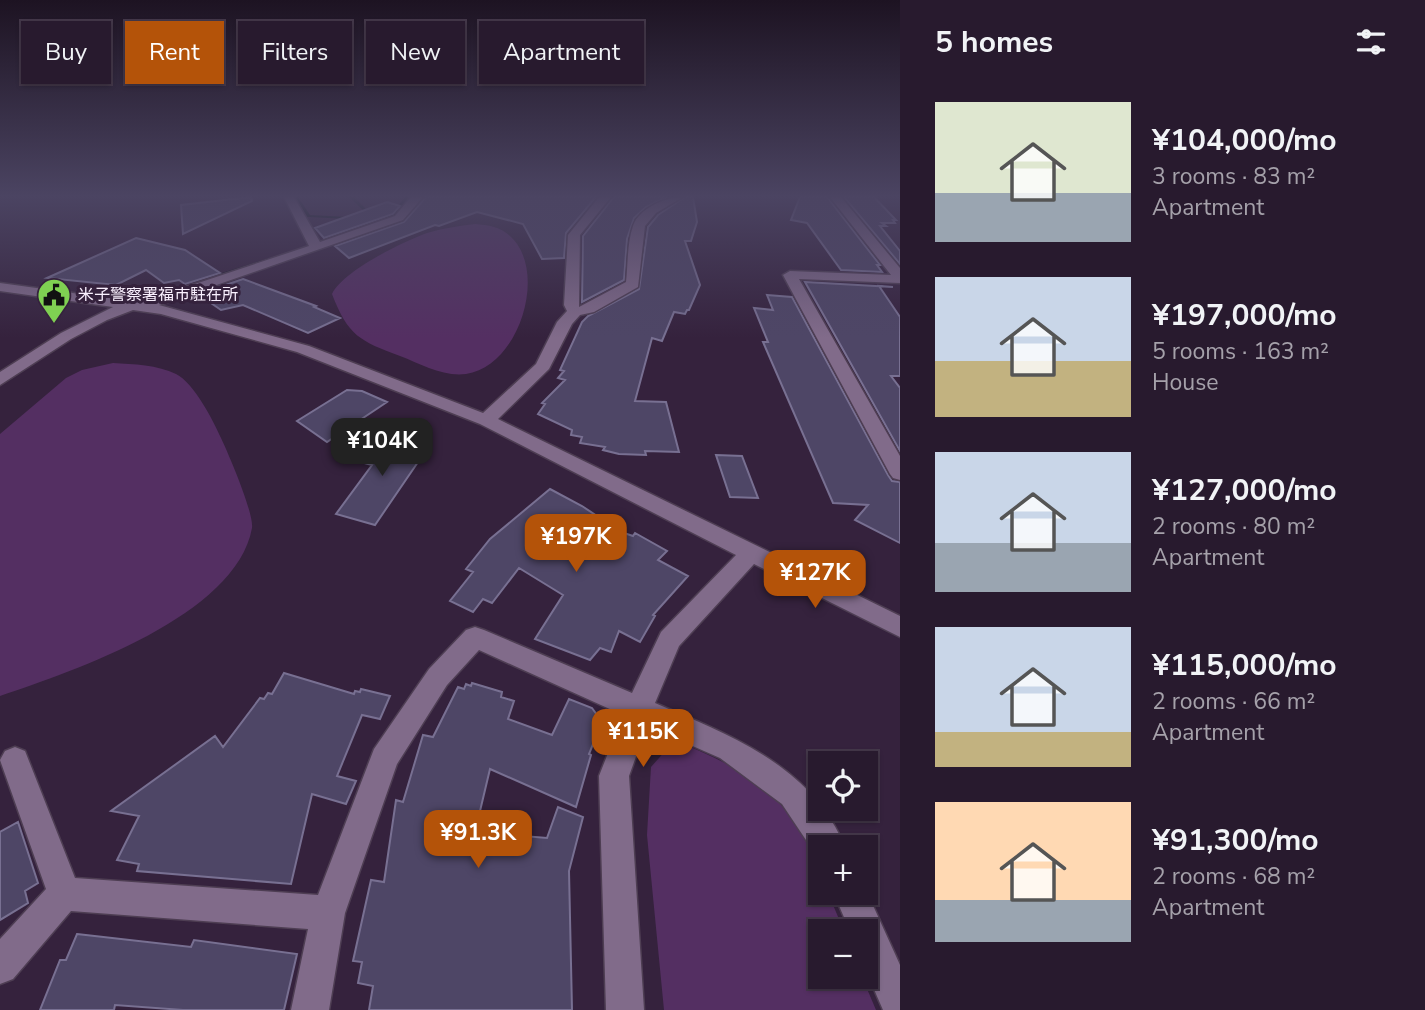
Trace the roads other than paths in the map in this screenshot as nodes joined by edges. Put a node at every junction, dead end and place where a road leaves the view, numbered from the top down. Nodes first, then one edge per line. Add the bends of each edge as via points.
1 (315, 244) edge
2 (328, 244) edge
3 (573, 244) edge
4 (637, 244) edge
5 (873, 244) edge
6 (317, 248) junction
7 (900, 278) edge
8 (0, 287) edge
9 (133, 305) junction
10 (575, 312) junction
11 (0, 380) edge
12 (486, 420) junction
13 (900, 474) edge
14 (751, 553) junction
15 (900, 627) edge
16 (640, 707) junction
17 (15, 761) dead end
18 (821, 835) edge
19 (64, 894) junction
20 (856, 905) edge
21 (328, 913) junction
22 (12, 942) edge
23 (0, 966) edge
24 (900, 1007) edge
25 (310, 1010) edge
26 (625, 1010) edge

1 - 6 street
2 - 6 street
3 - 10 street via 571,305
4 - 10 street via 633,284
5 - 7 street
6 - 9 street via 158,301
7 - 13 street via 790,275
8 - 9 street
9 - 11 street via 66,336
9 - 12 street via 225,325 303,349
10 - 12 street via 565,322 543,366
12 - 14 street
14 - 15 street
14 - 16 street via 670,639
16 - 18 street via 730,749 793,794
16 - 21 street via 475,637 438,677 384,758
16 - 26 street via 614,776
17 - 19 street
19 - 21 street
19 - 22 street
20 - 24 street
21 - 25 street
22 - 23 street

